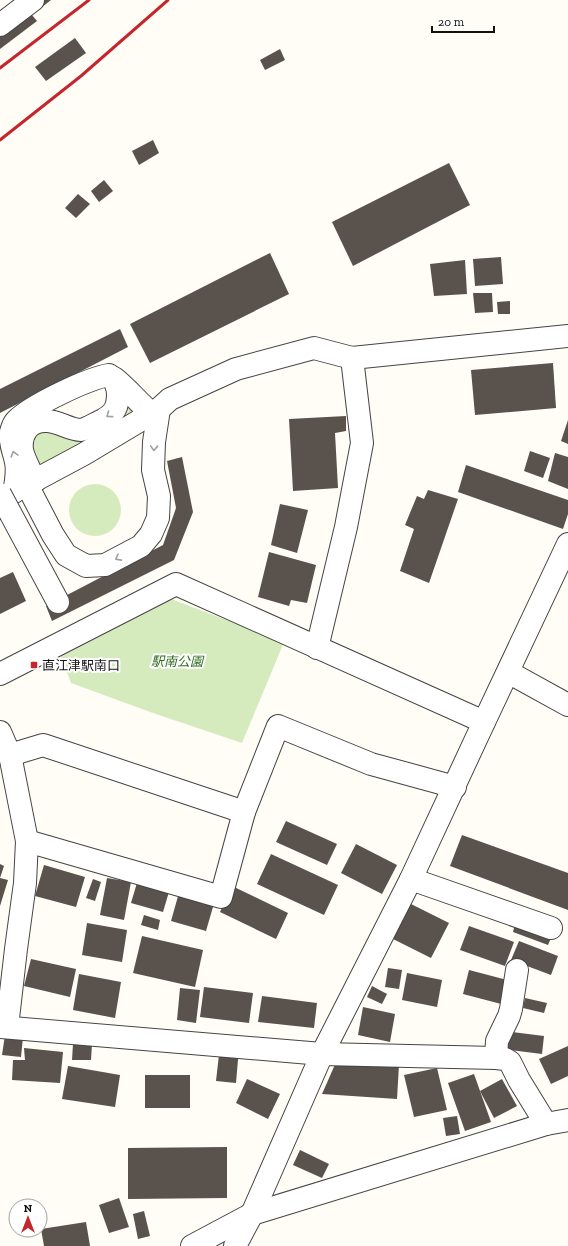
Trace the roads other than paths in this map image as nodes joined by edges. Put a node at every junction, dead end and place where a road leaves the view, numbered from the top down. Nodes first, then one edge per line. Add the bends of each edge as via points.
1 (33, 0) edge
2 (0, 25) edge
3 (568, 336) edge
4 (352, 358) junction
5 (114, 378) junction
6 (155, 411) junction
7 (15, 490) edge
8 (568, 544) edge
9 (58, 602) dead end
10 (317, 648) junction
11 (508, 672) junction
12 (0, 674) edge
13 (568, 705) edge
14 (484, 722) junction
15 (0, 732) edge
16 (10, 755) junction
17 (455, 786) junction
18 (244, 812) junction
19 (27, 841) junction
20 (411, 879) junction
21 (551, 928) dead end
22 (517, 970) dead end
23 (4, 1027) edge
24 (322, 1054) junction
25 (496, 1058) junction
26 (568, 1120) edge
27 (546, 1124) junction
28 (252, 1214) junction
29 (192, 1246) edge
30 (235, 1246) edge

1 - 2 street
3 - 4 street
4 - 6 street via 314,348 284,355 213,378 170,399
4 - 10 street via 362,443 346,527
5 - 6 street via 130,394
7 -> 5 street via 18,474 11,444 11,432 15,422 54,397 98,377 109,375
5 -> 7 street via 118,400 115,410 109,416 82,430 46,420 27,428 22,440
6 - 7 street via 84,454
6 -> 7 street via 153,470 159,496 158,518 142,546 105,565 86,566 66,555 53,535
7 - 9 street, bridge
8 - 11 street
10 - 12 street via 176,584
10 - 14 street
11 - 13 street
11 - 14 street
14 - 17 street
15 - 16 street
16 - 18 street via 43,745
16 - 19 street
17 - 18 street via 371,764 278,726
17 - 20 street
18 - 19 street via 221,897
19 - 23 street via 25,883
20 - 21 street
20 - 24 street
22 - 25 street via 511,1009 497,1040
23 - 24 street
24 - 25 street
24 - 28 street
25 - 27 street via 510,1062
26 - 27 street
27 - 28 street
28 - 29 street
28 - 30 street

